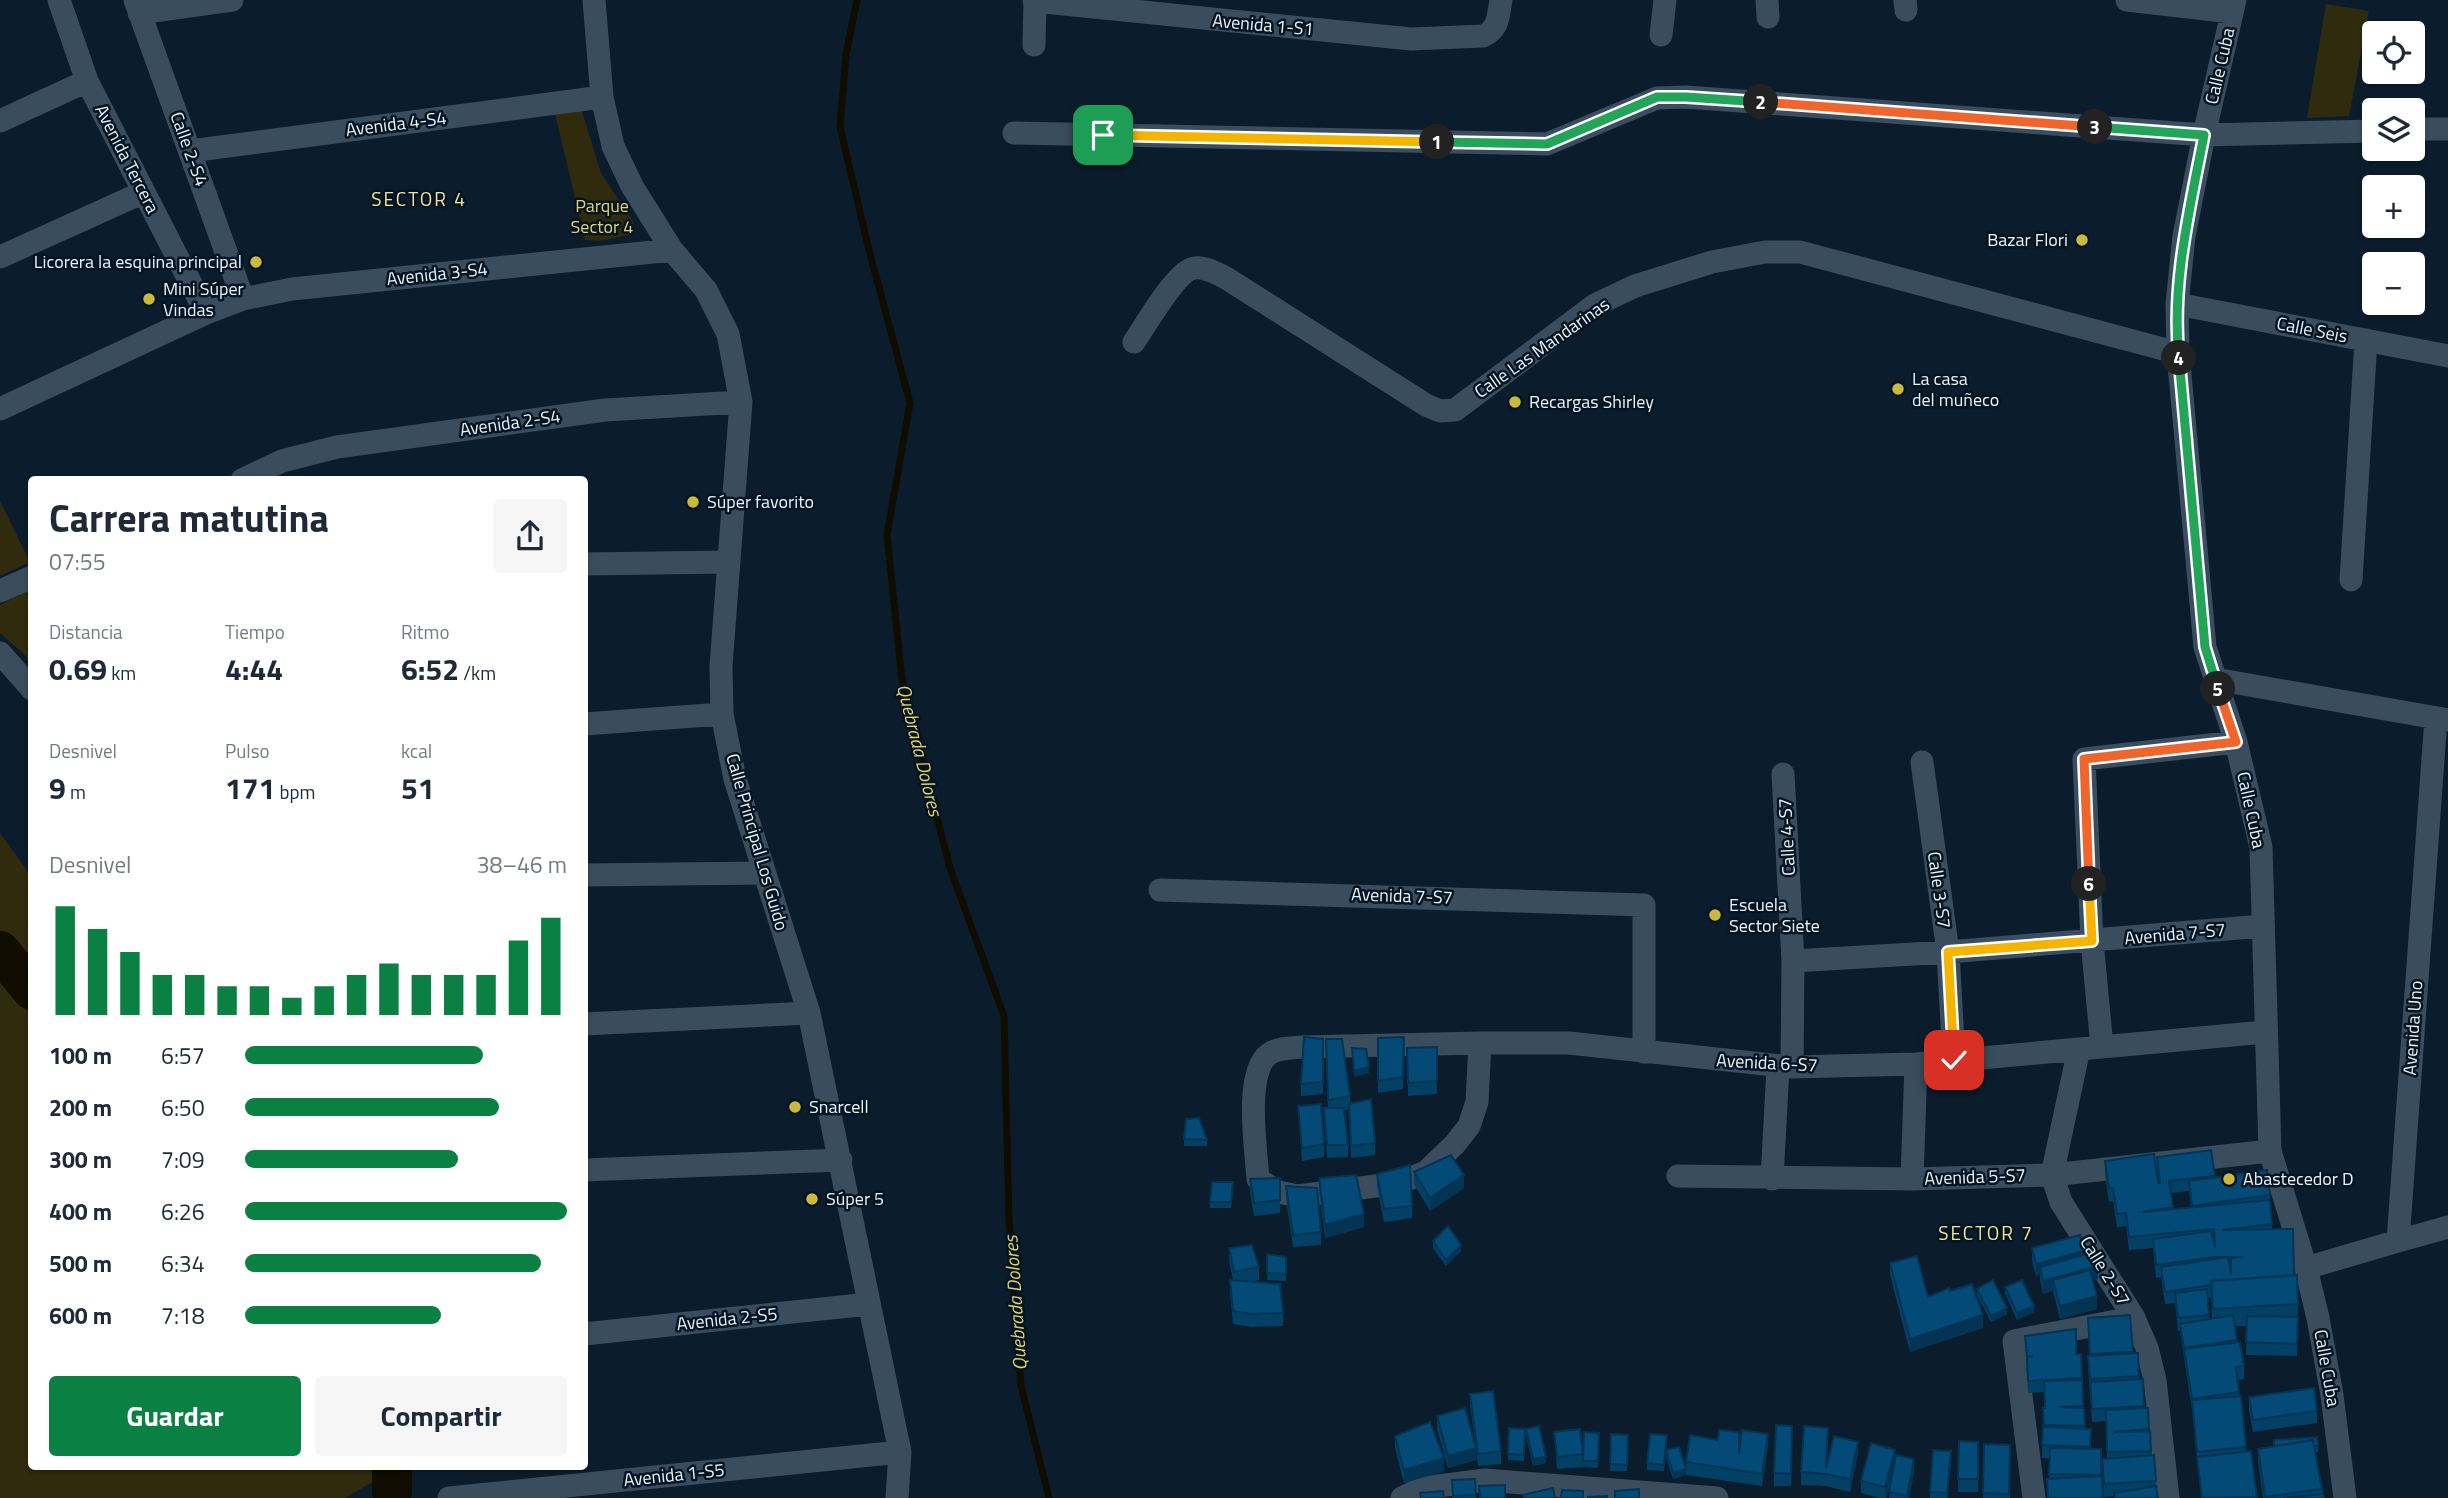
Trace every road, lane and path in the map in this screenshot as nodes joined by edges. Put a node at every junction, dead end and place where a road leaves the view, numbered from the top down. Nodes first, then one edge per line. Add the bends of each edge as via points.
1 (59, 0) edge
2 (232, 0) edge
3 (594, 0) edge
4 (1501, 0) edge
5 (1665, 0) edge
6 (2127, 0) edge
7 (1035, 1) edge
8 (137, 6) edge
9 (2234, 6) edge
10 (1661, 36) dead end
11 (1034, 45) dead end
12 (87, 81) junction
13 (602, 97) junction
14 (0, 121) edge
15 (2425, 129) edge
16 (2448, 129) edge
17 (2362, 131) edge
18 (1014, 133) dead end
19 (2204, 135) junction
20 (190, 151) junction
21 (144, 192) junction
22 (672, 250) junction
23 (0, 257) edge
24 (243, 299) junction
25 (2177, 304) junction
26 (206, 313) junction
27 (2366, 340) junction
28 (1134, 342) dead end
29 (2178, 353) junction
30 (2448, 356) edge
31 (741, 402) junction
32 (0, 409) edge
33 (250, 476) edge
34 (729, 562) junction
35 (588, 564) edge
36 (28, 579) edge
37 (2351, 580) dead end
38 (0, 591) edge
39 (0, 653) edge
40 (2215, 679) junction
41 (28, 684) edge
42 (722, 714) junction
43 (2442, 719) edge
44 (588, 724) edge
45 (2236, 742) junction
46 (1922, 762) dead end
47 (1783, 774) dead end
48 (764, 873) junction
49 (588, 875) edge
50 (1160, 890) dead end
51 (2263, 926) junction
52 (2092, 941) junction
53 (1948, 952) junction
54 (1793, 961) junction
55 (809, 1013) junction
56 (588, 1024) edge
57 (2265, 1032) junction
58 (1480, 1043) junction
59 (2090, 1048) junction
60 (1644, 1052) junction
61 (1954, 1060) junction
62 (1916, 1064) junction
63 (1785, 1067) junction
64 (2270, 1151) junction
65 (841, 1160) junction
66 (588, 1170) edge
67 (2052, 1175) junction
68 (1678, 1176) dead end
69 (1772, 1179) junction
70 (1912, 1179) junction
71 (2448, 1227) edge
72 (2398, 1241) junction
73 (2306, 1268) junction
74 (869, 1304) junction
75 (2134, 1318) junction
76 (588, 1334) edge
77 (900, 1452) junction
78 (449, 1498) edge
79 (897, 1498) edge
80 (1402, 1498) edge
81 (1717, 1498) edge
82 (2034, 1498) edge
83 (2168, 1498) edge
84 (2345, 1498) edge

1 - 12 street, Avenida Tercera
2 - 8 street
3 - 13 street, Calle Principal Los Guido
4 - 7 street, Avenida 1-S1 via 1497,24 1483,36 1411,39
5 - 10 street
6 - 9 street
7 - 11 street
8 - 20 street, Calle 2-S4
9 - 19 street, Calle Cuba
12 - 14 street
12 - 21 street, Avenida Tercera
13 - 20 street, Avenida 4-S4
13 - 22 street, Calle Principal Los Guido via 613,146
15 - 16 street
17 - 19 street
18 - 19 street via 1547,144 1657,97 1686,97
19 - 25 street, Calle Cuba
20 - 24 street, Calle 2-S4
21 - 23 street
21 - 26 street, Avenida Tercera
22 - 24 street, Avenida 3-S4 via 292,289
22 - 31 street, Calle Principal Los Guido via 706,290 728,334
24 - 26 street, Avenida 3-S4
25 - 27 street, Calle Seis
25 - 29 street, Calle Cuba
26 - 32 street, Avenida 3-S4
27 - 30 street, Calle Seis
27 - 37 street
28 - 29 street, Calle Las Mandarinas via 1181,273 1194,267 1208,269 1426,405 1440,411 1455,410 1595,305 1635,286 1765,251 1800,252
29 - 40 street, Calle Cuba via 2205,647
31 - 33 street, Avenida 2-S4 via 605,410 337,447 282,461
31 - 34 street, Calle Principal Los Guido
34 - 35 street
34 - 42 street, Calle Principal Los Guido
36 - 38 street
39 - 41 street
40 - 43 street
40 - 45 street, Calle Cuba
42 - 44 street
42 - 48 street, Calle Principal Los Guido via 735,779
43 - 72 street, Avenida Uno
45 - 51 street, Calle Cuba via 2261,847
45 - 52 street via 2084,759
46 - 53 street, Calle 3-S7
47 - 54 street, Calle 4-S7
48 - 49 street
48 - 55 street, Calle Principal Los Guido
50 - 60 street, Avenida 7-S7 via 1644,905
51 - 52 street, Avenida 7-S7
51 - 57 street, Calle Cuba
52 - 53 street, Avenida 7-S7
52 - 59 street
53 - 54 street, Avenida 7-S7
53 - 61 street, Calle 3-S7
54 - 63 street, Calle 4-S7
55 - 56 street
55 - 65 street, Calle Principal Los Guido
57 - 59 street, Avenida 6-S7
57 - 64 street, Calle Cuba
58 - 58 street, Avenida 6-S7 via 1302,1047 1269,1054 1259,1068 1254,1091 1258,1179 1278,1192 1298,1196 1399,1183 1426,1172 1468,1126 1477,1102
58 - 60 street, Avenida 6-S7 via 1569,1044
59 - 61 street, Avenida 6-S7
59 - 67 street
60 - 63 street, Avenida 6-S7
61 - 62 street, Avenida 6-S7
62 - 63 street, Avenida 6-S7
62 - 70 street
63 - 69 street, Calle 4-S7
64 - 67 street, Avenida 5-S7
64 - 73 street, Calle Cuba
65 - 66 street
65 - 74 street, Calle Principal Los Guido
67 - 70 street, Avenida 5-S7
67 - 75 street, Calle 2-S7 via 2062,1202
68 - 69 street, Avenida 5-S7
69 - 70 street, Avenida 5-S7
71 - 72 street
72 - 73 street
73 - 84 street, Calle Cuba via 2332,1395
74 - 76 street, Avenida 2-S5
74 - 77 street, Calle Principal Los Guido
75 - 82 street via 2014,1341
75 - 83 street, Calle 2-S7 via 2155,1380
77 - 78 street, Avenida 1-S5
77 - 79 street, Calle Principal Los Guido
80 - 81 street via 1423,1488 1485,1480

